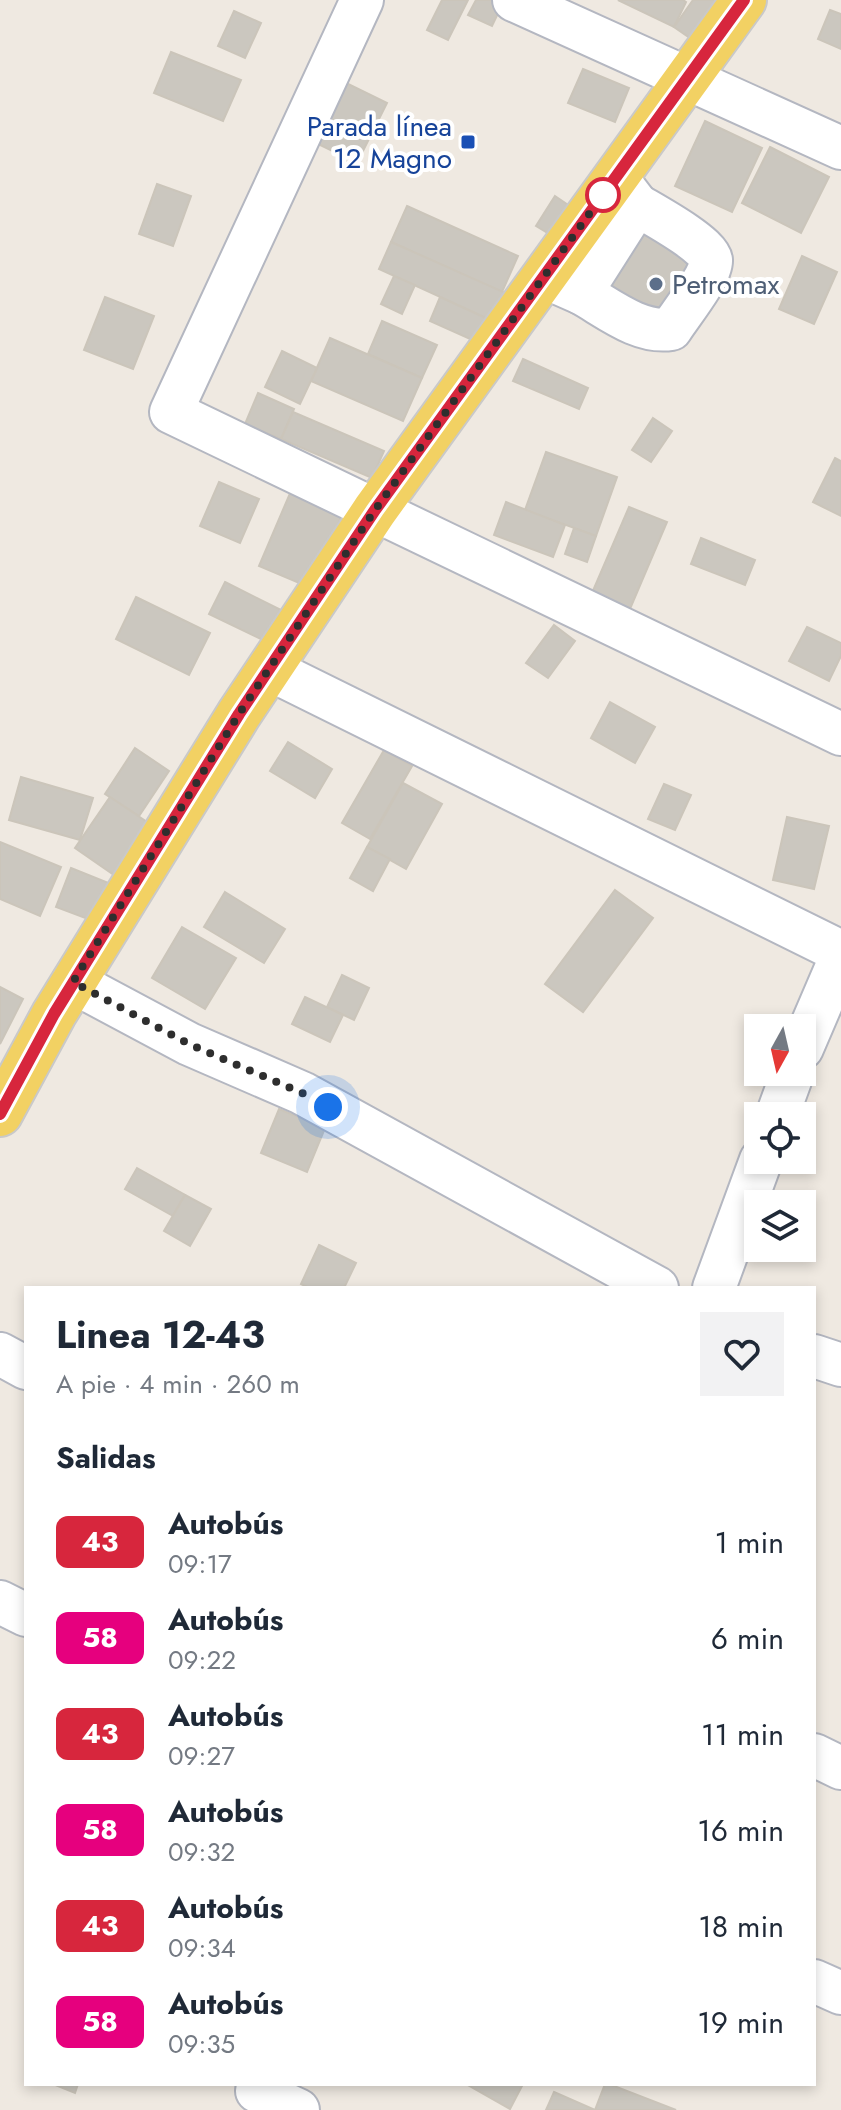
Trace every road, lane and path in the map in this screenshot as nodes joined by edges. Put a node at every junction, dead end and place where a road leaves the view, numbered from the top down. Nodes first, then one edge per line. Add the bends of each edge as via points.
1 (362, 0) edge
2 (514, 0) edge
3 (744, 0) edge
4 (686, 78) junction
5 (841, 148) edge
6 (626, 191) junction
7 (562, 285) junction
8 (375, 510) junction
9 (269, 669) junction
10 (841, 734) edge
11 (841, 954) edge
12 (73, 982) junction
13 (816, 1014) edge
14 (0, 1114) edge
15 (756, 1174) edge
16 (653, 1286) edge
17 (715, 1286) edge
18 (0, 1354) edge
19 (816, 1357) edge
20 (841, 1365) edge
21 (24, 1367) edge
22 (0, 1602) edge
23 (24, 1614) edge
24 (816, 1756) edge
25 (841, 1768) edge
26 (816, 1982) edge
27 (841, 1993) edge
28 (255, 2095) edge
29 (298, 2110) edge

1 - 8 street via 171,412
2 - 4 street
3 - 4 main road
4 - 5 street
4 - 6 main road
6 - 7 main road
6 - 7 street via 704,248 711,259 709,271 671,329 642,327
7 - 8 main road
8 - 9 main road
8 - 10 street
9 - 11 street
9 - 12 main road
11 - 13 street
12 - 14 main road
12 - 16 street via 189,1044 302,1093
15 - 17 street
18 - 21 street
19 - 20 street
22 - 23 street
24 - 25 street
26 - 27 street
28 - 29 street

